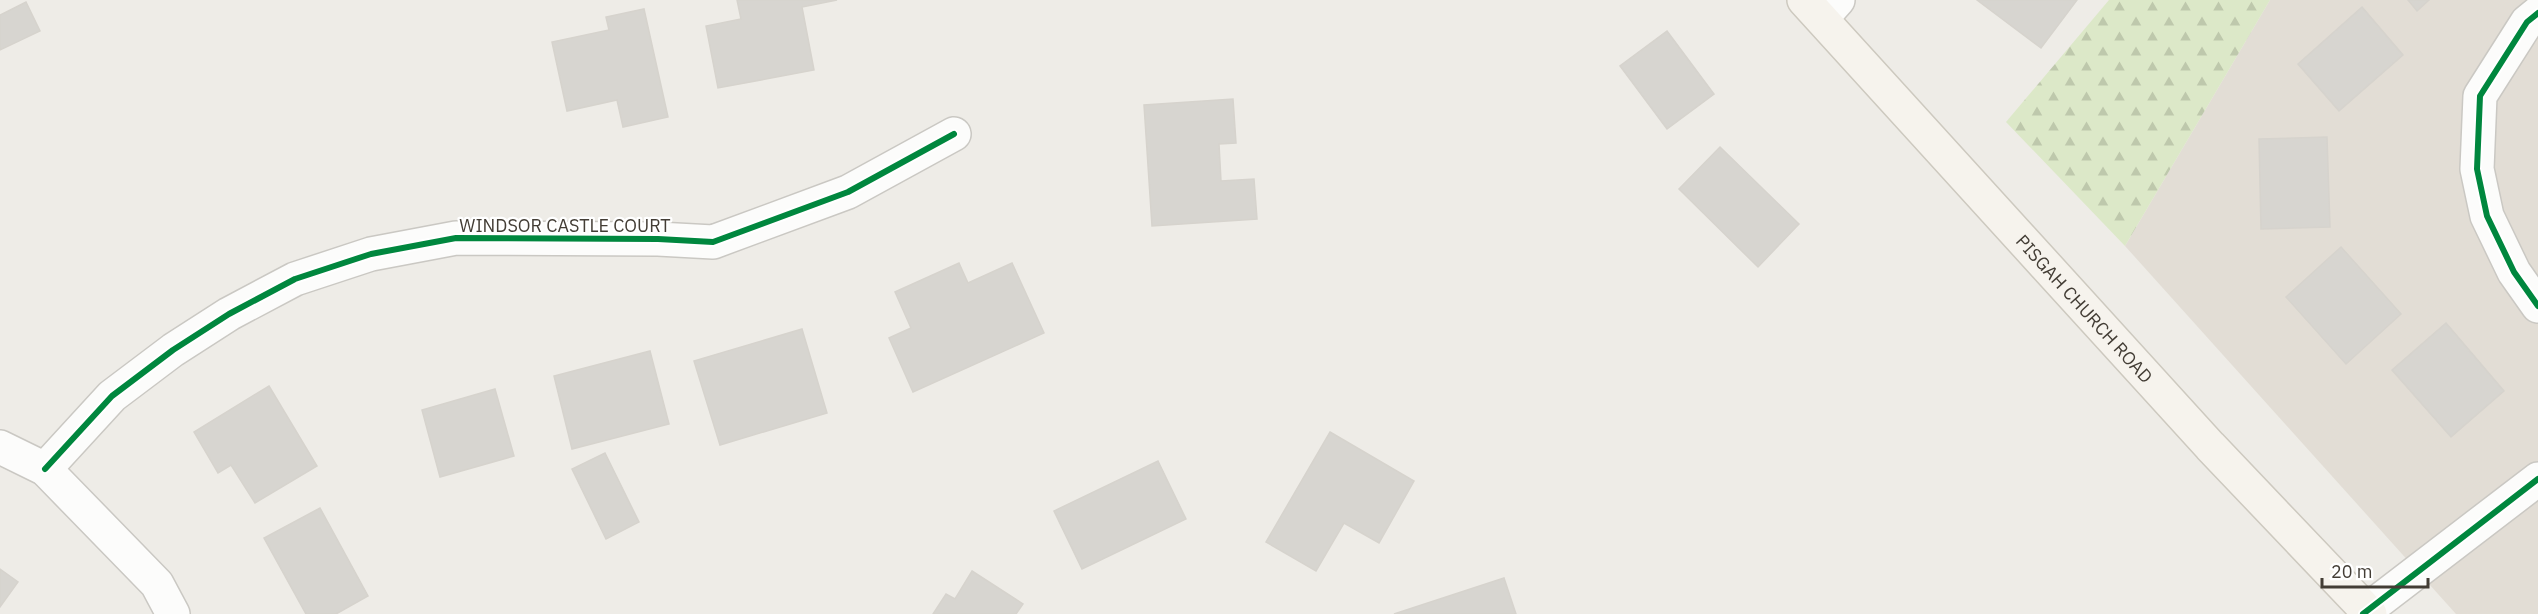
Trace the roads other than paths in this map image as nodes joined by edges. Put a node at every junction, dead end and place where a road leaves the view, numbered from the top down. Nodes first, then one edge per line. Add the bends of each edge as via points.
1 (1821, 6) edge
2 (2538, 14) edge
3 (954, 134) dead end
4 (2538, 306) edge
5 (0, 447) edge
6 (45, 470) junction
7 (2538, 479) edge
8 (2367, 613) edge
9 (173, 614) edge

1 - 8 main road, PISGAH CHURCH ROAD via 2210,446
2 - 4 street via 2527,22 2480,96 2477,169 2487,216 2514,272
3 - 6 street, WINDSOR CASTLE COURT via 848,192 713,242 456,238 371,254 295,279 172,350 112,396
5 - 6 street
6 - 9 street via 157,584
7 - 8 street

